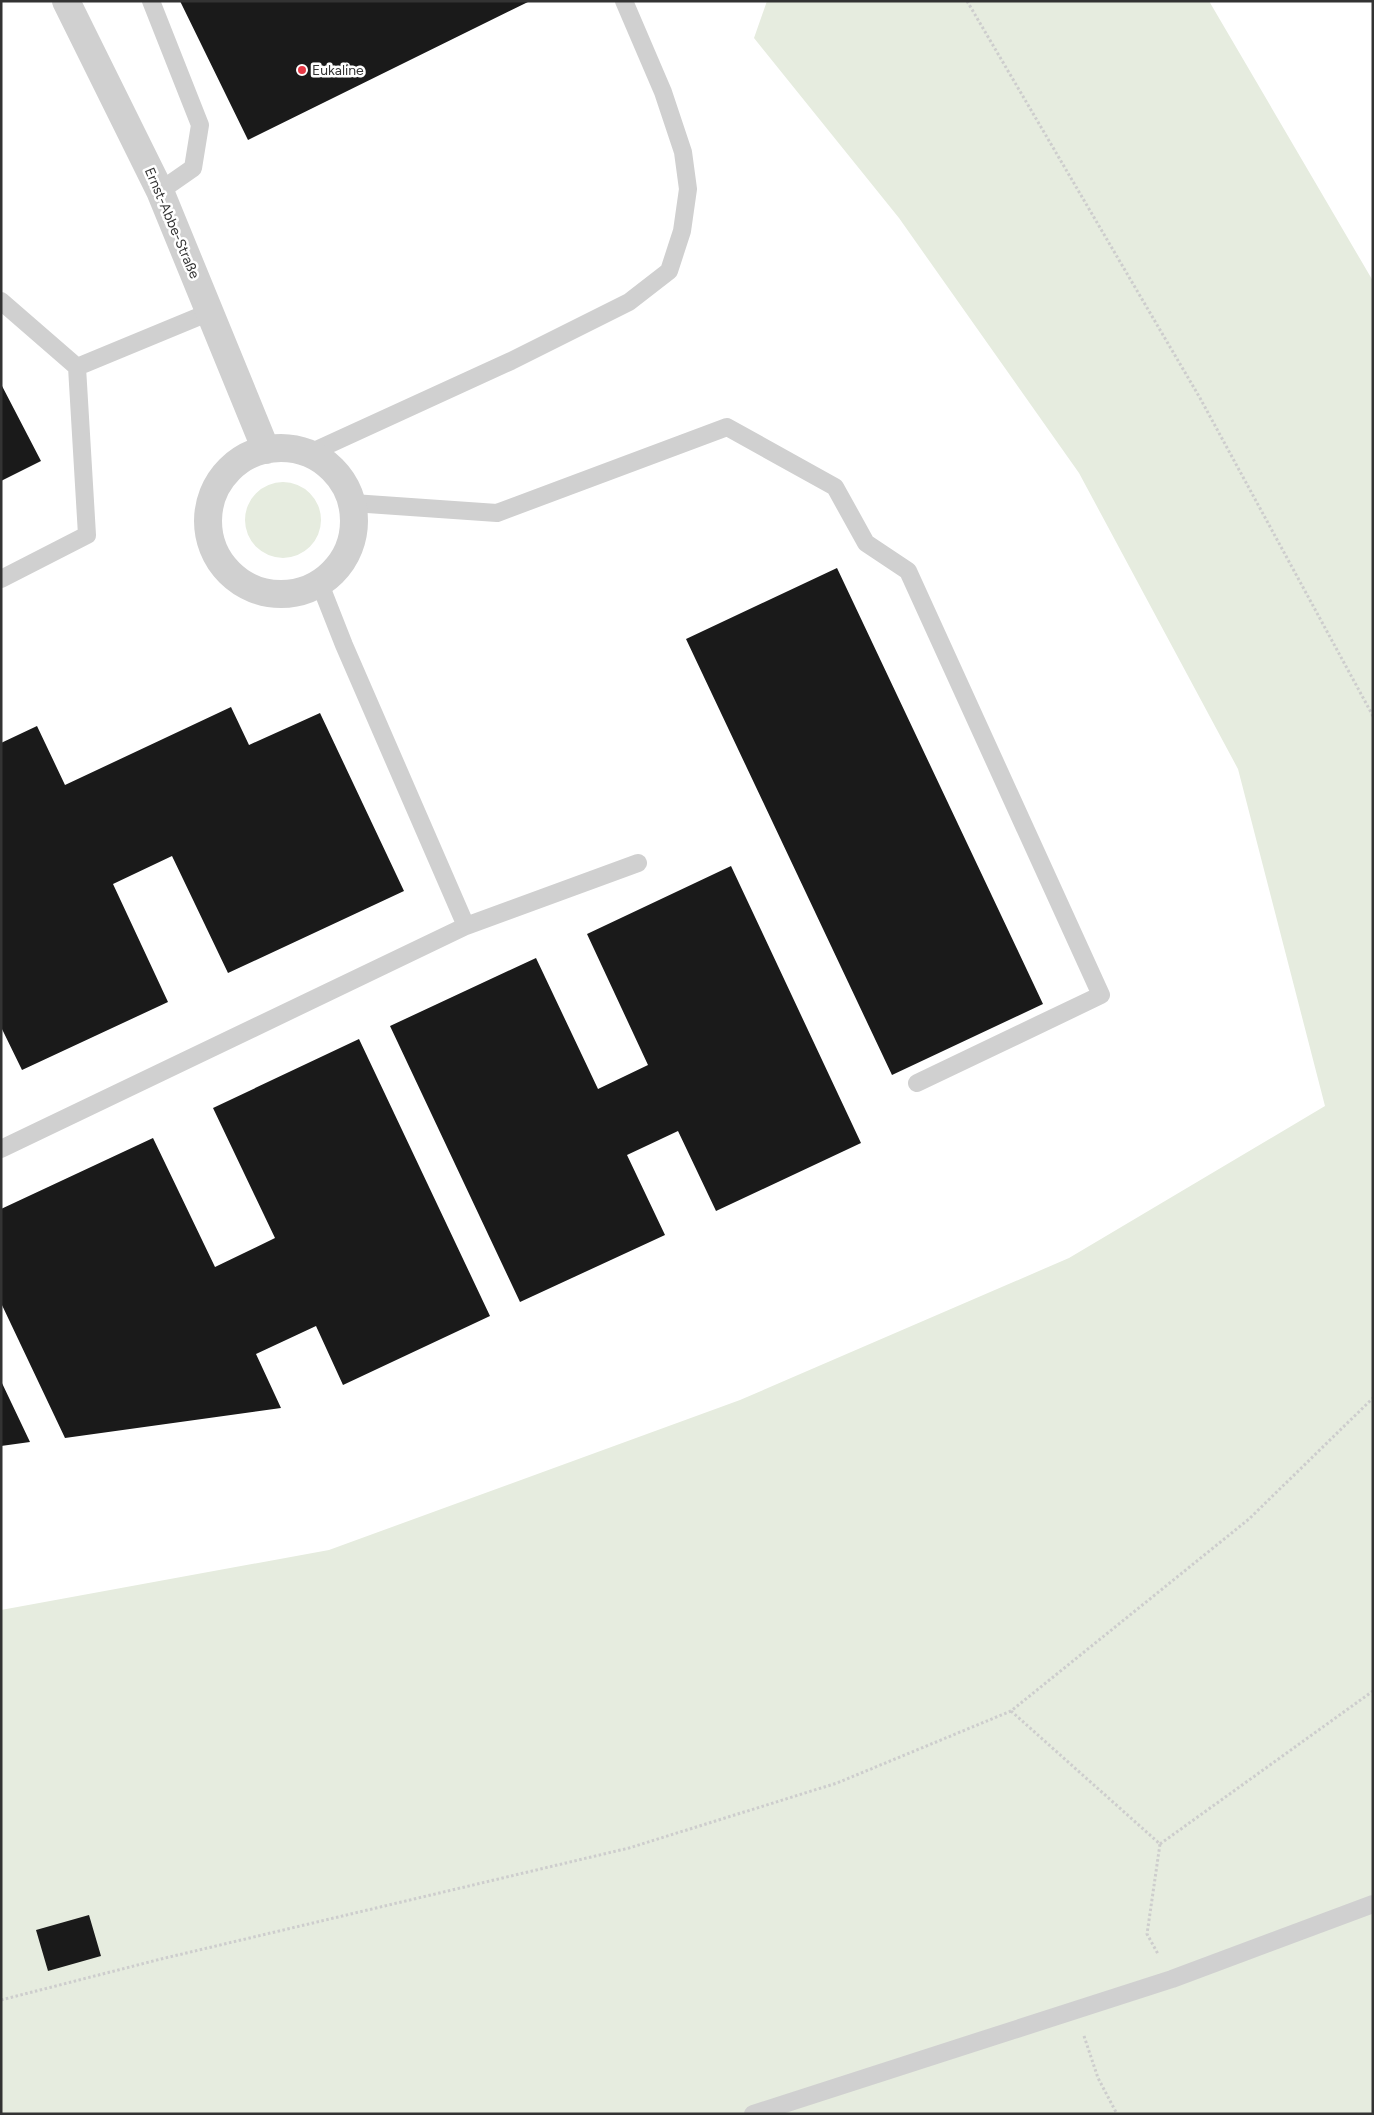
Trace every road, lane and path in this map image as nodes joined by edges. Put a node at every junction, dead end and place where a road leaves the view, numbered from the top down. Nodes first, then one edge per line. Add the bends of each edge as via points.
1 (66, 1) edge
2 (151, 1) edge
3 (624, 1) edge
4 (967, 1) edge
5 (160, 191) junction
6 (1, 301) edge
7 (210, 312) junction
8 (77, 367) junction
9 (266, 450) junction
10 (310, 453) junction
11 (353, 503) junction
12 (1, 579) edge
13 (320, 584) junction
14 (1373, 716) edge
15 (638, 863) dead end
16 (466, 926) junction
17 (917, 1083) dead end
18 (1, 1149) edge
19 (1373, 1398) edge
20 (1373, 1691) edge
21 (1011, 1711) junction
22 (1160, 1844) junction
23 (1373, 1904) edge
24 (1172, 1979) junction
25 (1, 2000) edge
26 (1075, 2010) junction
27 (753, 2114) edge
28 (1117, 2114) edge

1 - 5 street, Ernst-Abbe-Straße
2 - 5 lane via 200,125 193,168
3 - 10 lane via 663,92 683,152 688,189 682,231 669,271 629,302 511,361
4 - 14 path via 1200,398
5 - 7 street, Ernst-Abbe-Straße
6 - 8 lane
7 - 8 lane
7 - 9 street, Ernst-Abbe-Straße
8 - 12 lane via 87,535
9 - 10 street via 288,448
9 - 13 street via 249,455 221,479 208,513 213,548 235,578 267,593 304,591
10 - 11 street via 329,465 344,482
11 - 13 street via 355,526 350,548 338,568
11 - 17 lane via 498,513 727,427 835,487 866,543 908,571 1101,995
13 - 16 lane
15 - 16 lane
16 - 18 lane
19 - 21 path via 1249,1519
20 - 22 path
21 - 22 path
21 - 25 path via 837,1782 629,1848
22 - 24 path via 1147,1934
23 - 24 lane
24 - 26 lane
26 - 27 lane
26 - 28 path via 1098,2078

